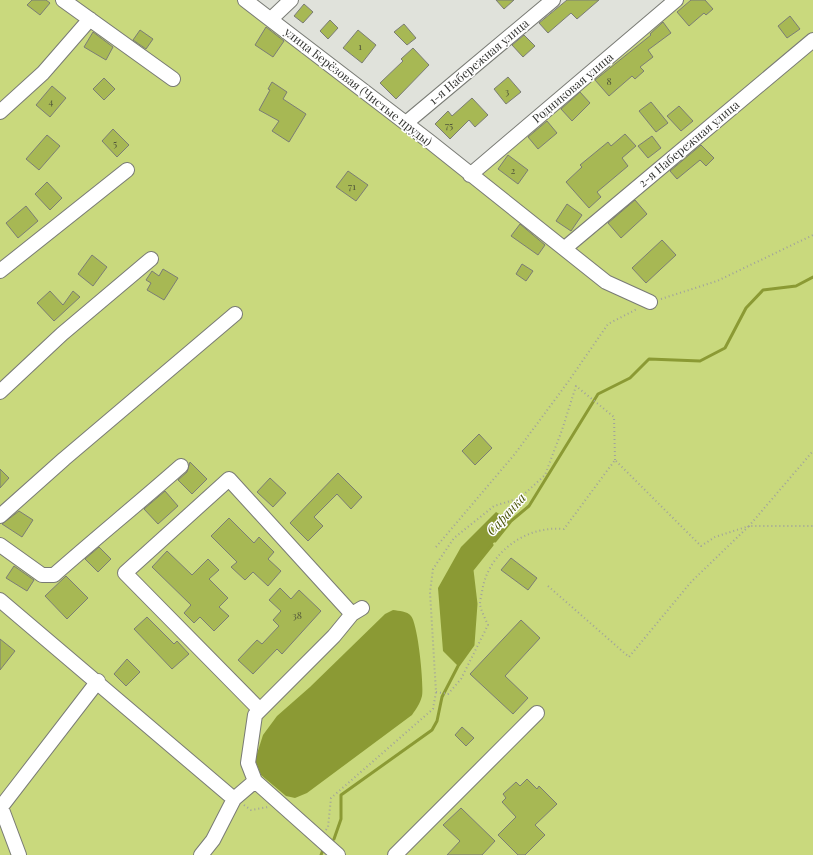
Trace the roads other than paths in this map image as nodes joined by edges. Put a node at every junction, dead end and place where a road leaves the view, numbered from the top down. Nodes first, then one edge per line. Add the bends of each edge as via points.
1 (63, 0) edge
2 (245, 0) edge
3 (291, 0) edge
4 (553, 0) edge
5 (676, 0) edge
6 (271, 19) junction
7 (90, 20) junction
8 (813, 40) edge
9 (174, 79) dead end
10 (0, 112) edge
11 (406, 123) junction
12 (127, 170) dead end
13 (470, 175) junction
14 (565, 248) junction
15 (151, 259) dead end
16 (0, 271) edge
17 (650, 302) road end
18 (235, 314) dead end
19 (0, 392) edge
20 (181, 466) dead end
21 (0, 516) edge
22 (0, 545) edge
23 (0, 600) edge
24 (98, 681) junction
25 (258, 713) junction
26 (537, 713) dead end
27 (255, 781) junction
28 (234, 799) junction
29 (1, 808) edge
30 (19, 855) edge
31 (201, 855) edge
32 (338, 855) edge
33 (395, 855) edge

1 - 7 street
2 - 6 street, улица Берёзовая (Чистые пруды)
3 - 6 street
4 - 11 street, 1-я Набережная улица
5 - 13 street, Родниковая улица
6 - 11 street, улица Берёзовая (Чистые пруды)
7 - 9 street
7 - 10 street via 42,73
8 - 14 street, 2-я Набережная улица
11 - 13 street, улица Берёзовая (Чистые пруды)
12 - 16 street
13 - 14 street, улица Берёзовая (Чистые пруды)
14 - 17 street, улица Берёзовая (Чистые пруды) via 606,282
15 - 19 street via 62,334
18 - 21 street
20 - 22 street via 54,575 42,575
23 - 24 street
24 - 28 street
24 - 29 street
25 - 25 street via 125,573 229,479 357,611
25 - 27 street via 248,764
26 - 33 street
27 - 28 street
27 - 32 street
28 - 31 street via 213,840
29 - 30 street

